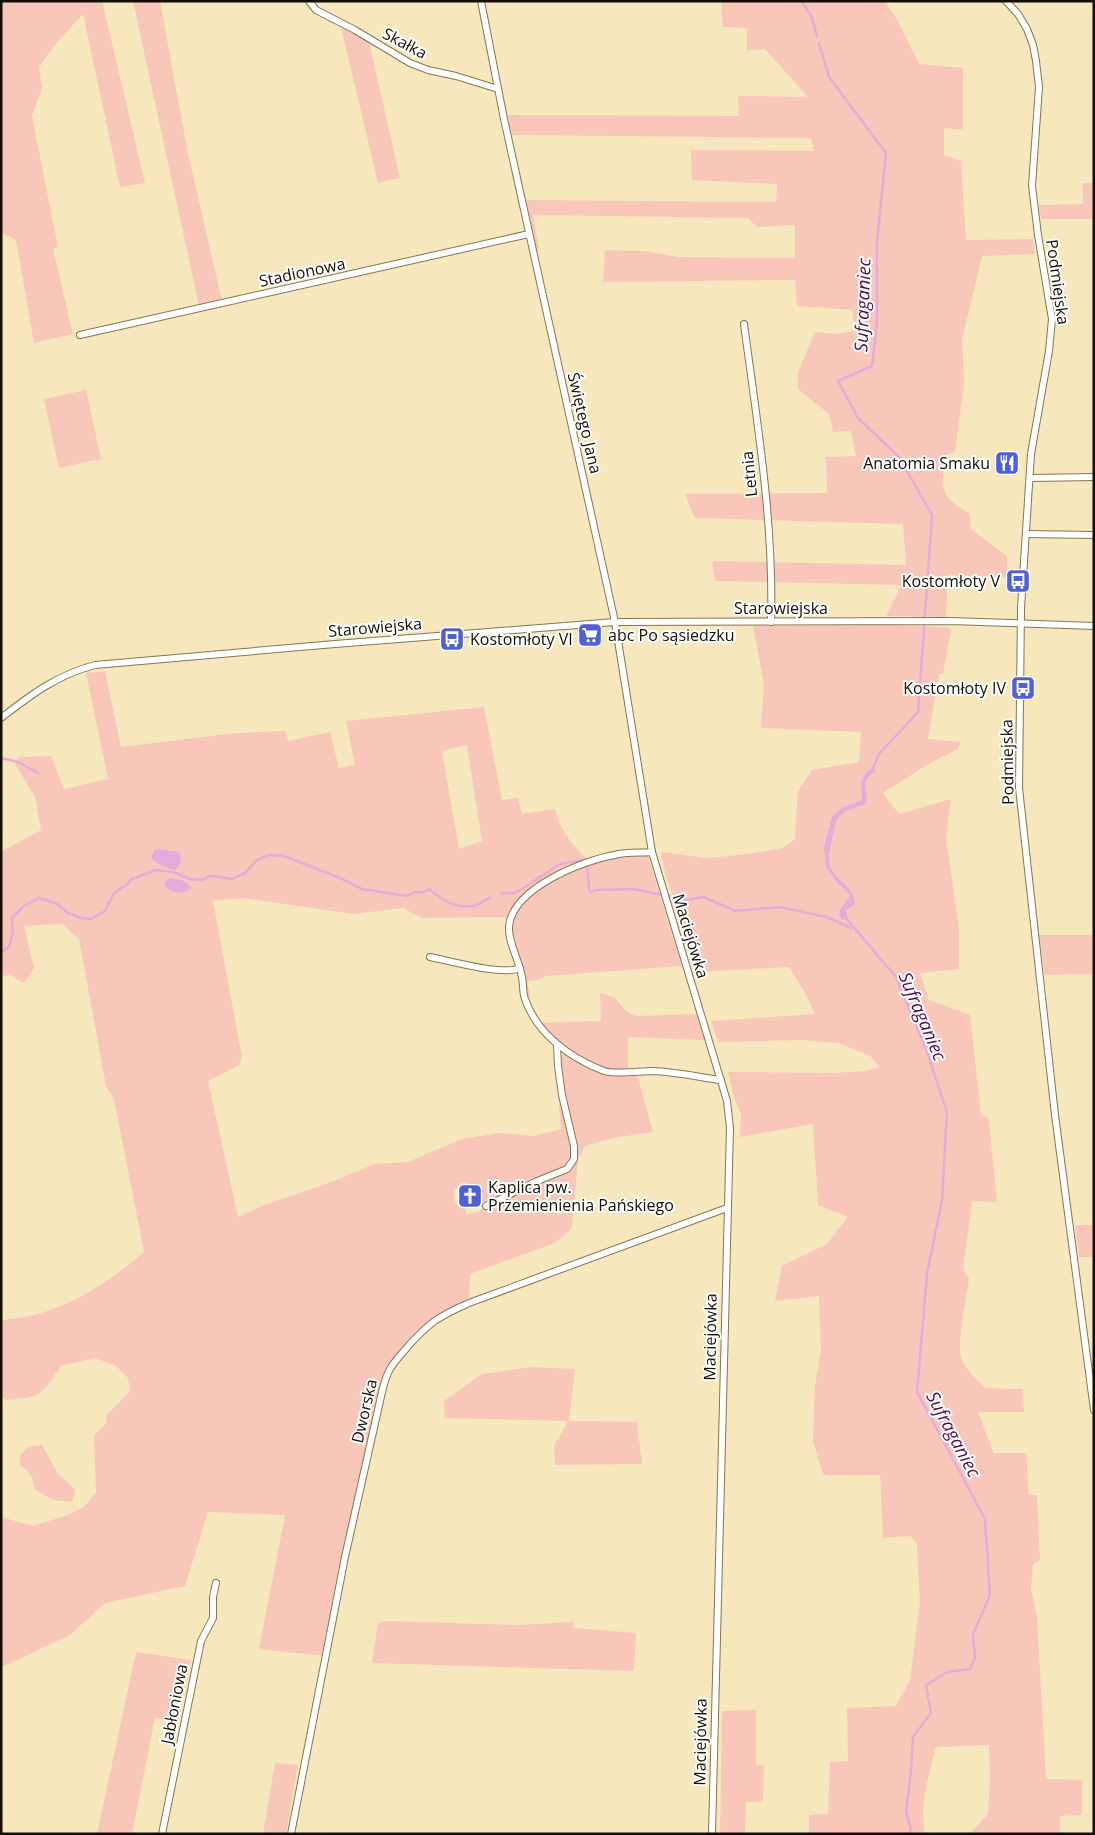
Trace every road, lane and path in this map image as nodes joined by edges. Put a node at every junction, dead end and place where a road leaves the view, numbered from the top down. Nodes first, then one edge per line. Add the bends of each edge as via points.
1 (309, 1) edge
2 (481, 1) edge
3 (1006, 1) edge
4 (498, 89) junction
5 (529, 234) junction
6 (744, 324) dead end
7 (80, 335) dead end
8 (1094, 477) edge
9 (1030, 478) junction
10 (1026, 534) junction
11 (1094, 535) edge
12 (615, 622) junction
13 (771, 622) junction
14 (1021, 623) junction
15 (1094, 626) edge
16 (1, 718) edge
17 (652, 852) junction
18 (430, 957) dead end
19 (520, 968) junction
20 (557, 1045) junction
21 (721, 1080) junction
22 (486, 1206) dead end
23 (727, 1208) junction
24 (1094, 1410) edge
25 (216, 1583) dead end
26 (162, 1834) edge
27 (291, 1834) edge
28 (712, 1834) edge

1 - 4 street, Skałka via 316,10 410,63
2 - 4 street, Świętego Jana
3 - 9 street, Podmiejska via 1027,28 1036,61 1039,88 1032,186 1052,319
4 - 5 street, Świętego Jana
5 - 7 street, Stadionowa
5 - 12 street, Świętego Jana
6 - 13 street, Letnia via 771,548
8 - 9 street
9 - 10 street, Podmiejska
10 - 11 street
10 - 14 street, Podmiejska
12 - 13 street, Starowiejska
12 - 16 street, Starowiejska via 95,665 74,670 42,687
12 - 17 street, Świętego Jana
13 - 14 street, Starowiejska
14 - 15 street
14 - 24 street, Podmiejska via 1019,788 1055,1115
17 - 19 street via 615,854 586,862 545,882 527,896 515,910 509,926 511,944
17 - 21 street, Maciejówka
18 - 19 street via 501,970
19 - 20 street via 524,998 530,1011
20 - 21 street via 605,1071 672,1072
20 - 22 street via 574,1159 568,1168
21 - 23 street, Maciejówka via 730,1128
23 - 27 street, Dworska via 446,1313 422,1330 392,1364 386,1375 345,1558
23 - 28 street, Maciejówka
25 - 26 street, Jabłoniowa via 213,1618 201,1641

